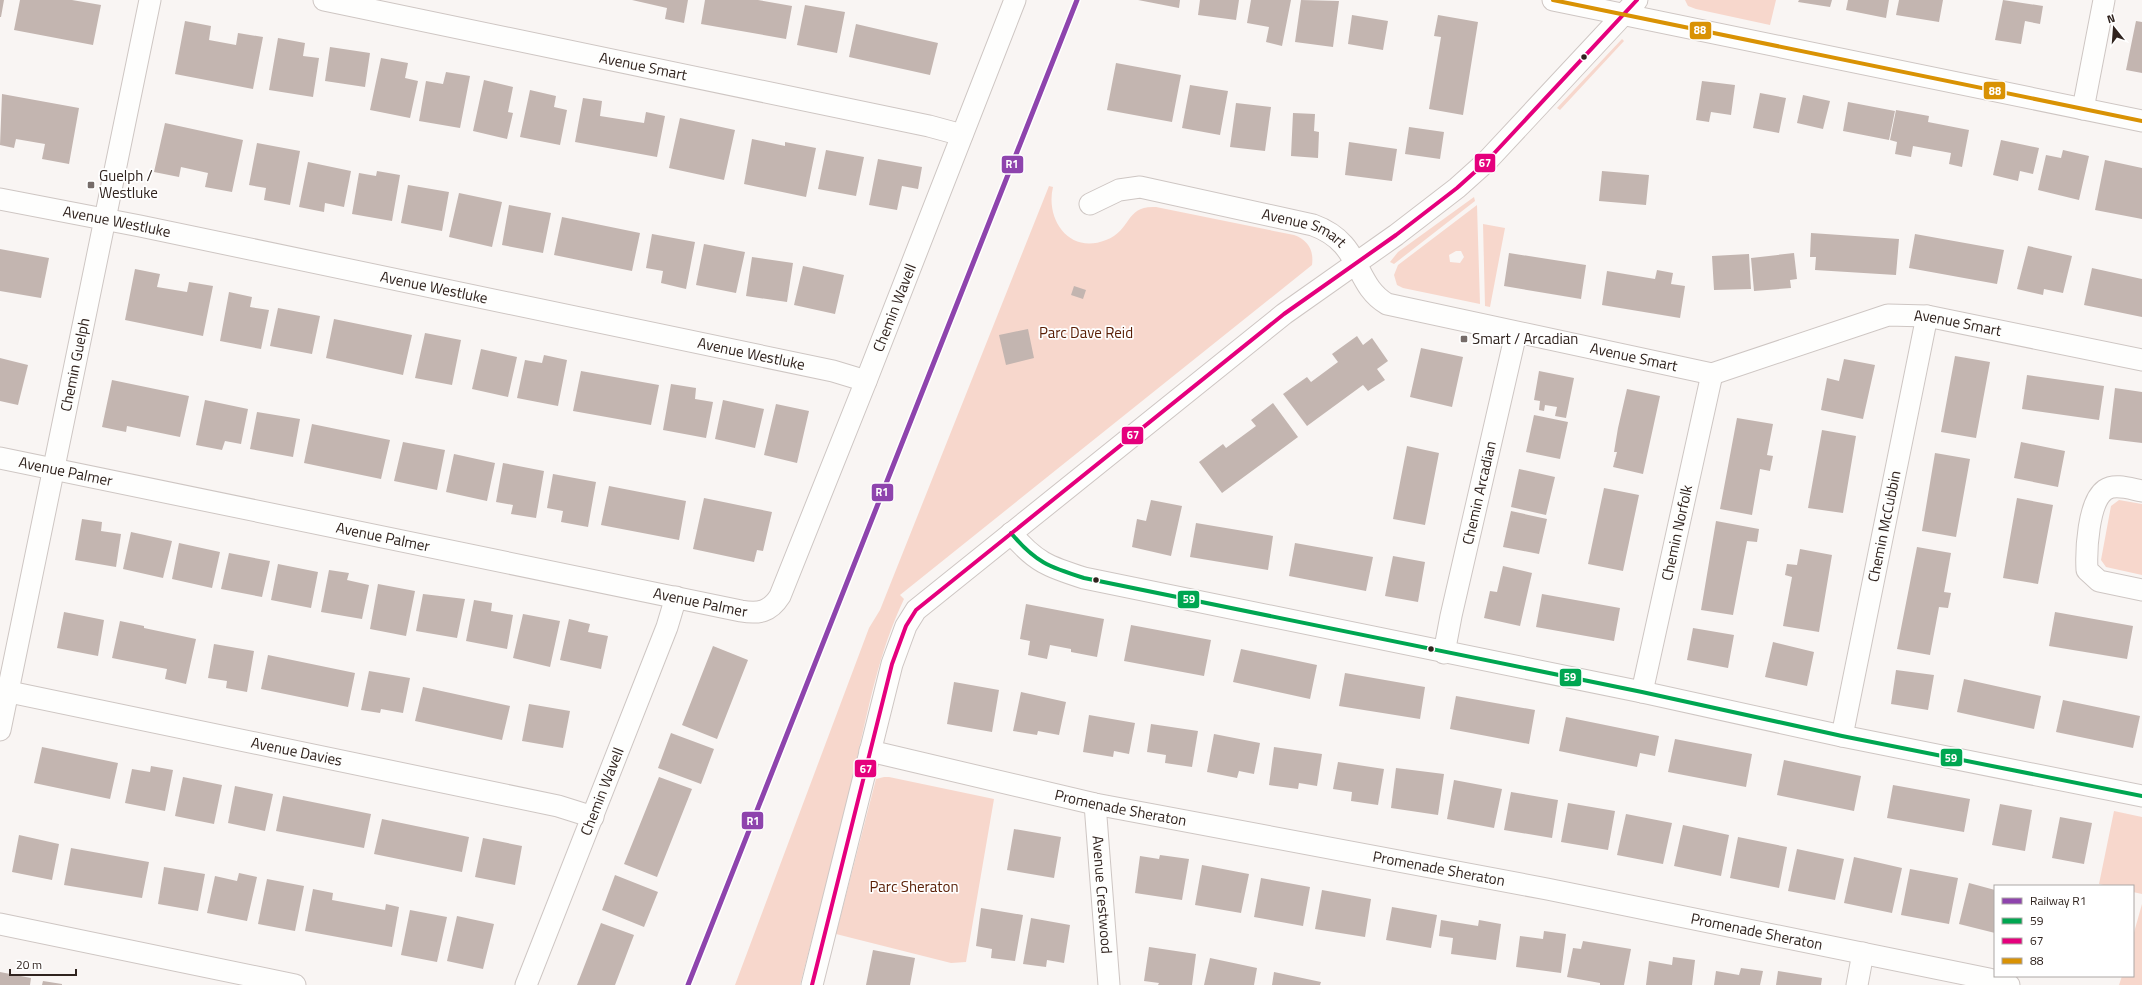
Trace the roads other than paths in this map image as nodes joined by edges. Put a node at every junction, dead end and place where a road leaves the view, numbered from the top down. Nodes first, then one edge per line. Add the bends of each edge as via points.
1 (150, 0) edge
2 (324, 0) edge
3 (1015, 0) edge
4 (1552, 0) edge
5 (2104, 0) edge
6 (1630, 7) edge
7 (2083, 109) junction
8 (2142, 121) edge
9 (962, 135) junction
10 (0, 199) edge
11 (1090, 204) dead end
12 (106, 220) junction
13 (1356, 263) junction
14 (1927, 316) junction
15 (1516, 333) junction
16 (2142, 360) edge
17 (1712, 374) junction
18 (866, 381) junction
19 (0, 458) edge
20 (54, 469) junction
21 (2142, 491) edge
22 (1011, 533) junction
23 (2142, 590) edge
24 (676, 597) junction
25 (766, 611) joint
26 (1444, 653) junction
27 (4, 691) edge
28 (1642, 692) junction
29 (0, 730) edge
30 (1842, 736) junction
31 (870, 751) junction
32 (2142, 796) edge
33 (1095, 804) junction
34 (593, 817) junction
35 (0, 924) edge
36 (1863, 953) junction
37 (295, 985) edge
38 (526, 985) edge
39 (812, 985) edge
40 (1109, 985) edge
41 (1857, 985) edge
42 (2009, 985) edge

1 - 12 street, Chemin Guelph
2 - 9 street, Avenue Smart via 914,122
3 - 9 street, Chemin Wavell
4 - 6 street
5 - 7 street
6 - 7 street
6 - 13 street via 1470,177 1426,214
7 - 8 street
9 - 18 street, Chemin Wavell
10 - 12 street, Avenue Westluke
11 - 13 street, Avenue Smart via 1119,190 1149,189 1312,225 1333,234
12 - 18 street, Avenue Westluke via 825,369
12 - 20 street, Chemin Guelph
13 - 15 street, Avenue Smart via 1375,294 1387,304
13 - 22 street via 1284,314
14 - 16 street, Avenue Smart
14 - 17 street, Avenue Smart via 1888,315
14 - 30 street, Chemin McCubbin
15 - 17 street, Avenue Smart
15 - 26 street, Chemin Arcadian
17 - 28 street, Chemin Norfolk
18 - 25 street, Chemin Wavell via 780,596
19 - 20 street, Avenue Palmer
20 - 24 street, Avenue Palmer
20 - 27 street, Chemin Guelph
21 - 23 street via 2118,486 2105,490 2094,506 2086,551 2087,570 2099,581
22 - 26 street via 1045,565 1084,578
22 - 31 street via 932,597 911,618 892,664
24 - 25 street, Avenue Palmer via 748,612
24 - 34 street, Chemin Wavell via 667,627
26 - 28 street
27 - 29 street, Chemin Guelph
27 - 34 street, Avenue Davies via 558,806
28 - 30 street
30 - 32 street
31 - 33 street, Promenade Sheraton
31 - 39 street
33 - 36 street, Promenade Sheraton via 1547,889
33 - 40 street, Avenue Crestwood
34 - 38 street, Chemin Wavell
35 - 37 street
36 - 41 street
36 - 42 street, Promenade Sheraton

